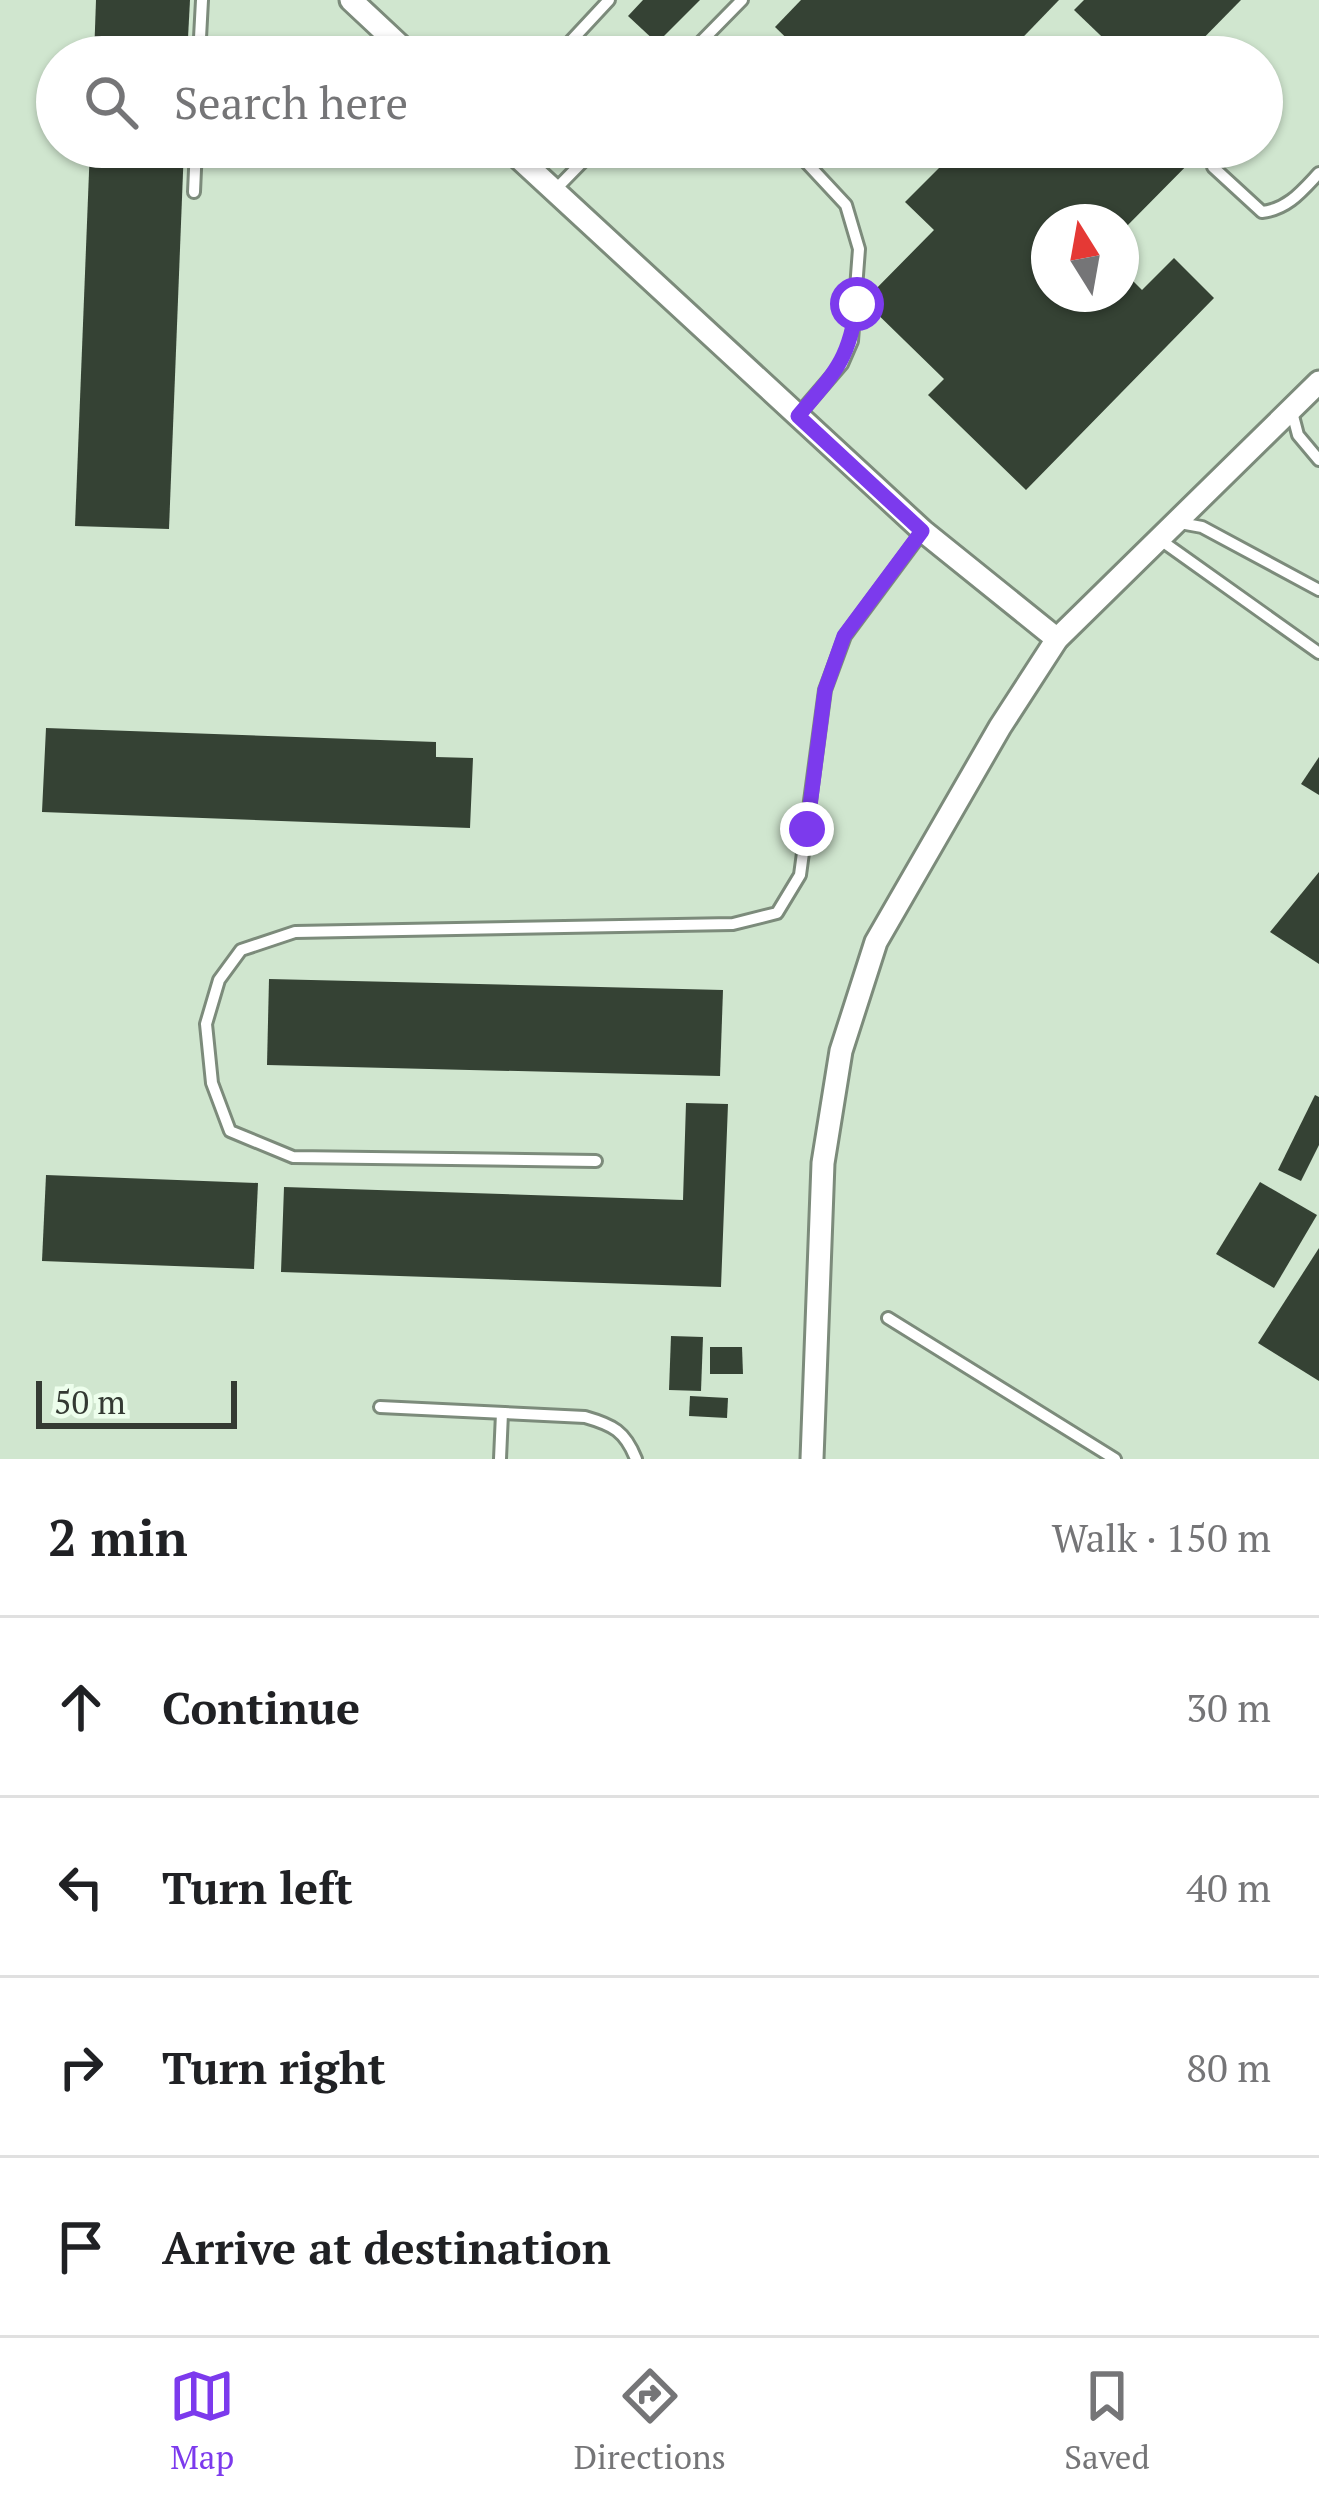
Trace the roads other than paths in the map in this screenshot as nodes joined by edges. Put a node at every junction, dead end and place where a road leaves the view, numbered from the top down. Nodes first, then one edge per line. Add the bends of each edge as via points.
1 (202, 0) edge
2 (351, 0) edge
3 (609, 0) edge
4 (742, 0) edge
5 (200, 36) edge
6 (390, 36) edge
7 (576, 36) edge
8 (707, 36) edge
9 (195, 168) edge
10 (530, 168) edge
11 (576, 168) edge
12 (812, 168) edge
13 (1214, 168) edge
14 (1319, 173) edge
15 (554, 190) junction
16 (194, 192) dead end
17 (1319, 382) edge
18 (1291, 409) junction
19 (798, 416) junction
20 (1319, 460) edge
21 (1176, 522) junction
22 (922, 531) junction
23 (1159, 539) junction
24 (1319, 590) edge
25 (1057, 639) junction
26 (1319, 653) edge
27 (596, 1161) dead end
28 (888, 1318) dead end
29 (380, 1407) dead end
30 (502, 1413) junction
31 (500, 1459) edge
32 (635, 1459) edge
33 (812, 1459) edge
34 (1115, 1459) edge

1 - 5 lane
2 - 6 street
3 - 7 lane
4 - 8 lane
9 - 16 lane
10 - 15 street
11 - 15 lane
12 - 19 lane via 846,205 859,248 852,341
13 - 14 lane via 1262,212 1292,200
15 - 19 street
17 - 18 street
18 - 20 lane via 1298,435
18 - 21 street
19 - 22 street
21 - 23 street
21 - 24 lane via 1202,527
22 - 25 street
22 - 27 lane via 844,636 825,690 800,875 777,913 733,924 295,932 241,950 219,980 206,1024 212,1083 230,1131 293,1156
23 - 25 street
23 - 26 lane
25 - 33 street via 877,942 841,1051 823,1163
28 - 34 lane
29 - 30 lane
30 - 31 lane
30 - 32 lane via 615,1426

